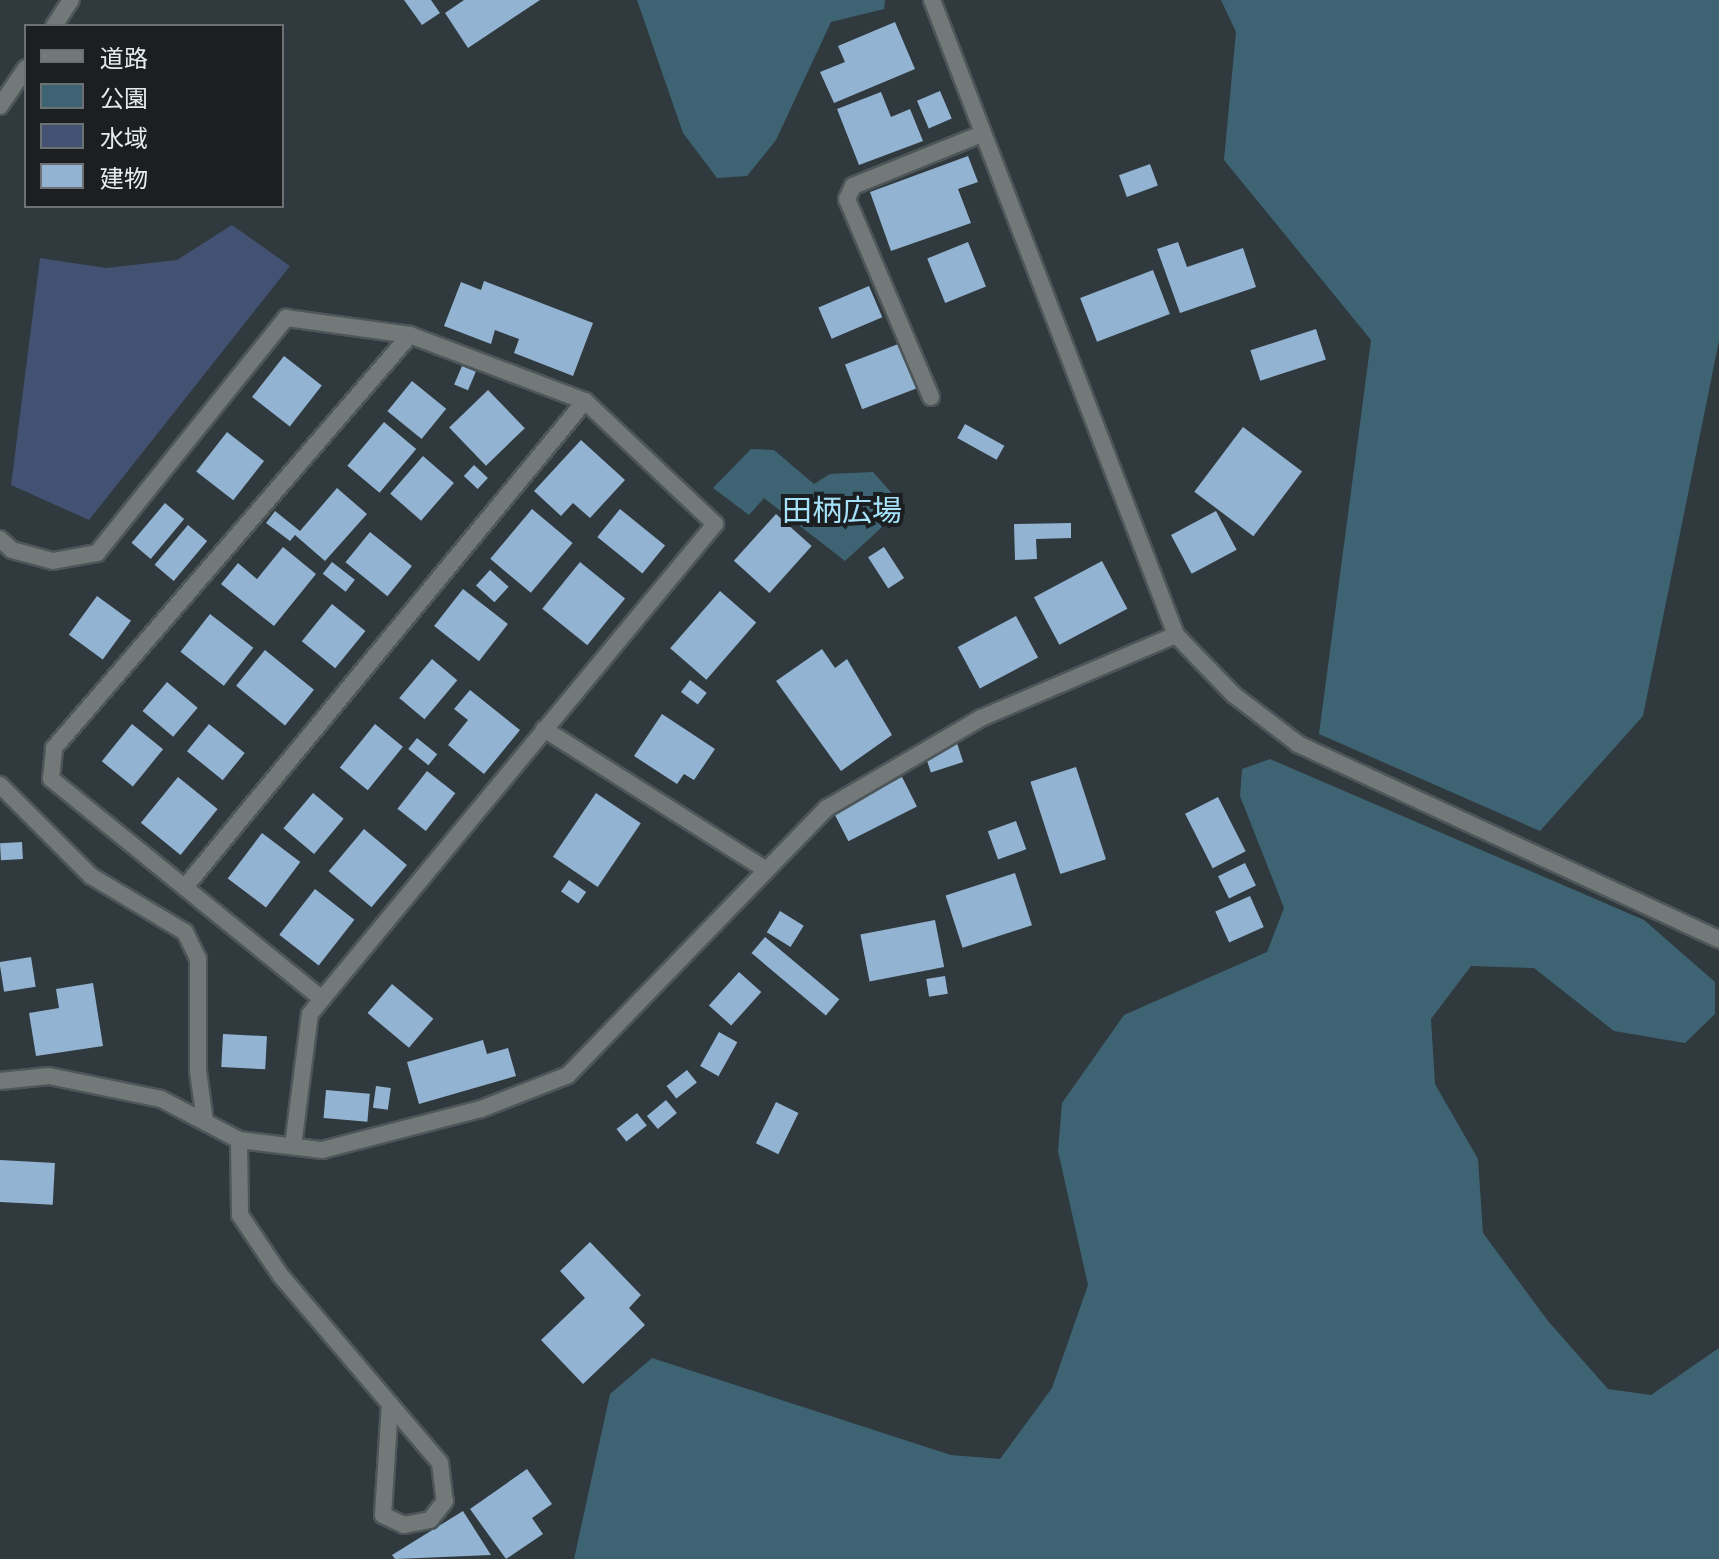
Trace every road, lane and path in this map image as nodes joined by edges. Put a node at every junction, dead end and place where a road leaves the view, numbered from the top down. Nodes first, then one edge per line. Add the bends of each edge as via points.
1 (71, 0) edge
2 (932, 0) edge
3 (55, 24) edge
4 (24, 71) edge
5 (0, 106) edge
6 (982, 134) junction
7 (410, 335) junction
8 (931, 397) dead end
9 (585, 401) junction
10 (0, 539) edge
11 (1176, 635) junction
12 (544, 729) junction
13 (0, 785) edge
14 (763, 868) junction
15 (185, 887) junction
16 (1719, 939) edge
17 (322, 999) junction
18 (0, 1081) edge
19 (205, 1122) junction
20 (239, 1140) junction
21 (293, 1146) junction
22 (390, 1404) junction

1 - 3 street
2 - 6 street
4 - 5 street
6 - 8 street via 853,186 847,199
6 - 11 street
7 - 9 street
7 - 10 street via 286,318 97,553 53,561 12,550
7 - 15 street via 54,748 51,779
9 - 12 street via 715,524
9 - 15 street
11 - 14 street via 981,718 894,763 827,808
11 - 16 street via 1234,695 1298,744
12 - 14 street
12 - 17 street
13 - 19 street via 91,876 185,932 198,959 198,1071
14 - 21 street via 568,1075 467,1112 322,1150
15 - 17 street
17 - 21 street via 310,1014
18 - 19 street via 49,1076 161,1099
19 - 20 street
20 - 21 street
20 - 22 street via 240,1215 281,1276
22 - 22 street via 440,1463 445,1501 430,1520 404,1525 383,1515

